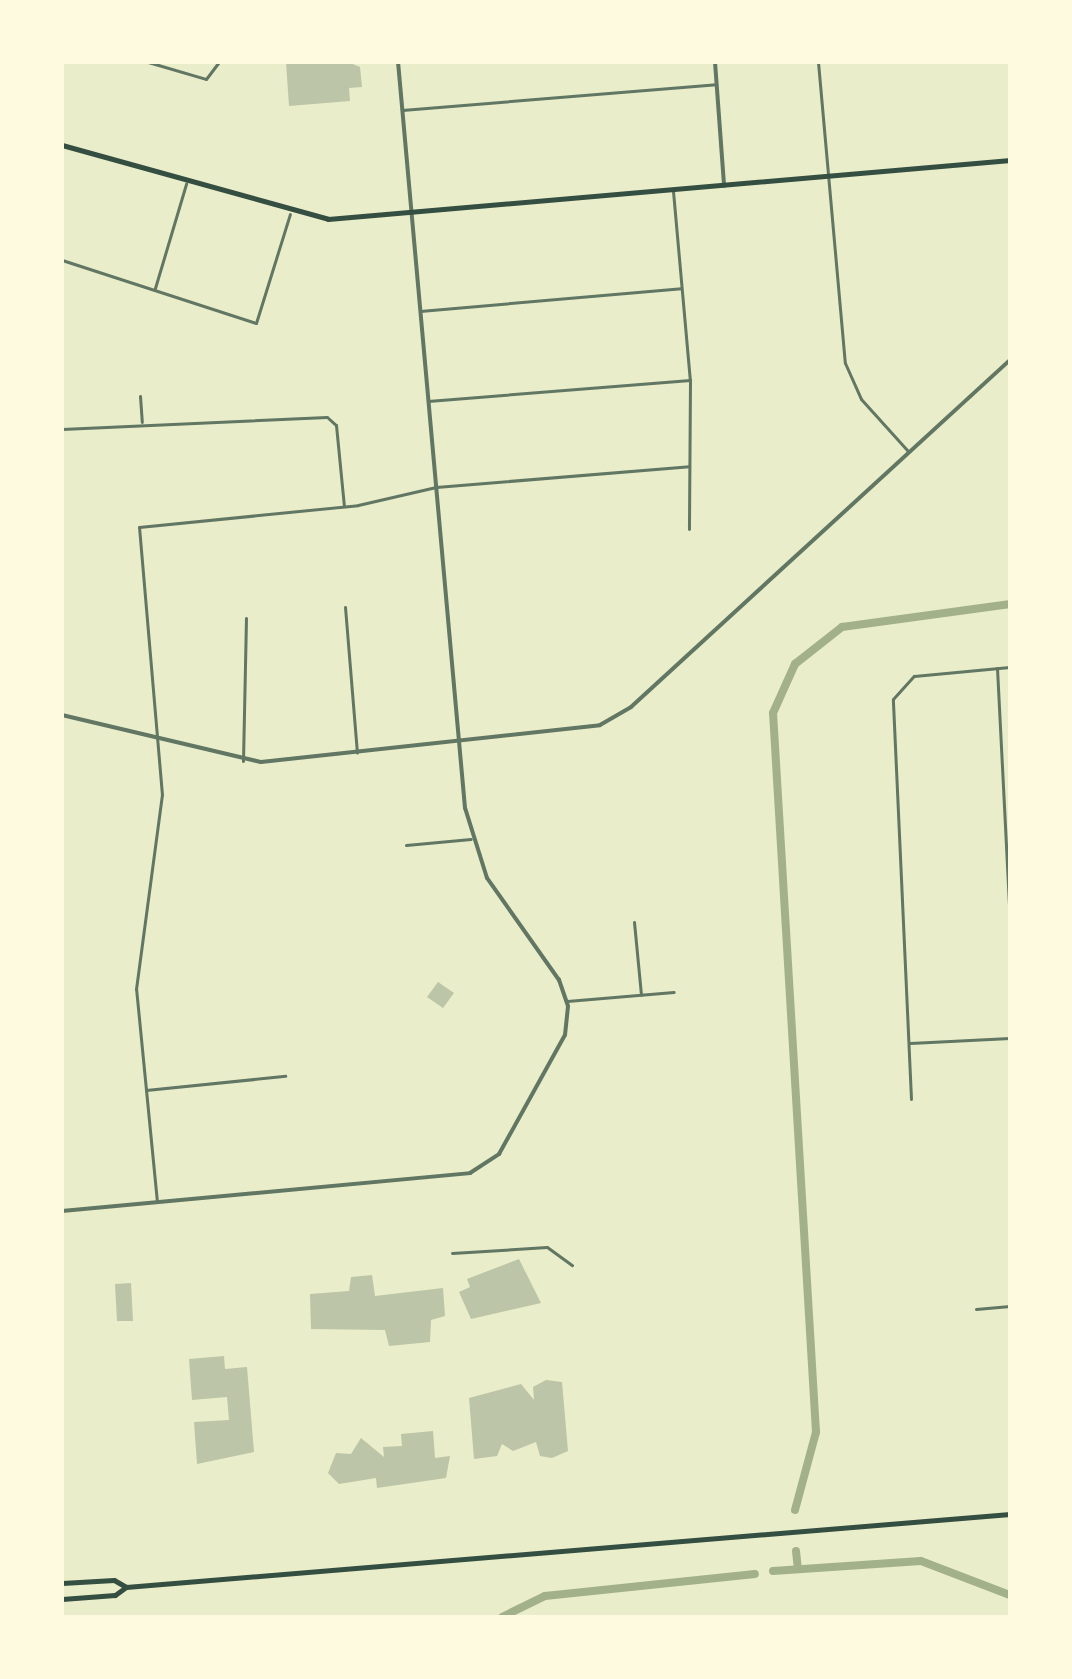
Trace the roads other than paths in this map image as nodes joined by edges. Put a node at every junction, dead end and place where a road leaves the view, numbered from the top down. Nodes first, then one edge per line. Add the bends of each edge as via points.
1 (148, 62) edge
2 (219, 62) edge
3 (398, 62) edge
4 (715, 62) edge
5 (818, 62) edge
6 (716, 84) junction
7 (402, 110) junction
8 (62, 145) edge
9 (1010, 160) edge
10 (826, 178) junction
11 (186, 184) junction
12 (724, 186) junction
13 (673, 191) junction
14 (411, 213) junction
15 (290, 214) junction
16 (62, 260) edge
17 (681, 288) junction
18 (155, 289) junction
19 (420, 311) junction
20 (1010, 360) edge
21 (690, 380) junction
22 (140, 396) dead end
23 (428, 401) junction
24 (142, 422) junction
25 (62, 429) edge
26 (909, 452) junction
27 (689, 466) junction
28 (436, 487) junction
29 (344, 506) junction
30 (689, 529) dead end
31 (345, 607) dead end
32 (246, 618) dead end
33 (1010, 667) edge
34 (997, 668) junction
35 (62, 715) edge
36 (158, 737) junction
37 (459, 743) junction
38 (357, 753) junction
39 (243, 761) junction
40 (471, 839) junction
41 (406, 845) dead end
42 (634, 922) dead end
43 (1010, 927) edge
44 (674, 992) dead end
45 (641, 995) junction
46 (567, 1001) junction
47 (1010, 1038) edge
48 (909, 1043) junction
49 (285, 1076) dead end
50 (146, 1090) junction
51 (911, 1099) dead end
52 (157, 1202) junction
53 (62, 1211) edge
54 (452, 1253) dead end
55 (572, 1265) dead end
56 (1010, 1306) edge
57 (976, 1309) dead end
58 (1010, 1514) edge
59 (62, 1583) edge
60 (126, 1587) junction
61 (62, 1599) edge

1 - 2 street via 206,79
3 - 7 street
4 - 6 street
5 - 10 street
6 - 7 street
6 - 12 street
7 - 14 street
8 - 11 main road
9 - 10 main road
10 - 12 main road
10 - 26 street via 845,363 861,399
11 - 15 main road
11 - 18 street
12 - 13 main road
13 - 14 main road
13 - 17 street
14 - 15 main road via 328,219
14 - 19 street
15 - 18 street via 256,323
16 - 18 street
17 - 19 street
17 - 21 street
19 - 23 street
20 - 26 street
21 - 23 street
21 - 27 street
22 - 24 street
23 - 28 street
24 - 25 street
24 - 29 street via 327,417 336,425
26 - 37 street via 614,718 578,730
27 - 28 street
27 - 30 street
28 - 29 street
28 - 37 street
29 - 36 street via 139,527
31 - 38 street
32 - 39 street
33 - 34 street
34 - 43 street
34 - 48 street via 914,676 893,699
35 - 36 street
36 - 39 street
36 - 50 street via 162,829 136,989
37 - 38 street
37 - 40 street
38 - 39 street
40 - 41 street
40 - 46 street via 487,878
42 - 45 street
44 - 45 street
45 - 46 street
46 - 52 street via 565,1035 513,1132 499,1154 470,1173
47 - 48 street
48 - 51 street
49 - 50 street
50 - 52 street
52 - 53 street
54 - 55 street via 547,1247
56 - 57 street
58 - 60 main road
59 - 60 main road via 114,1580
60 - 61 main road via 115,1595

